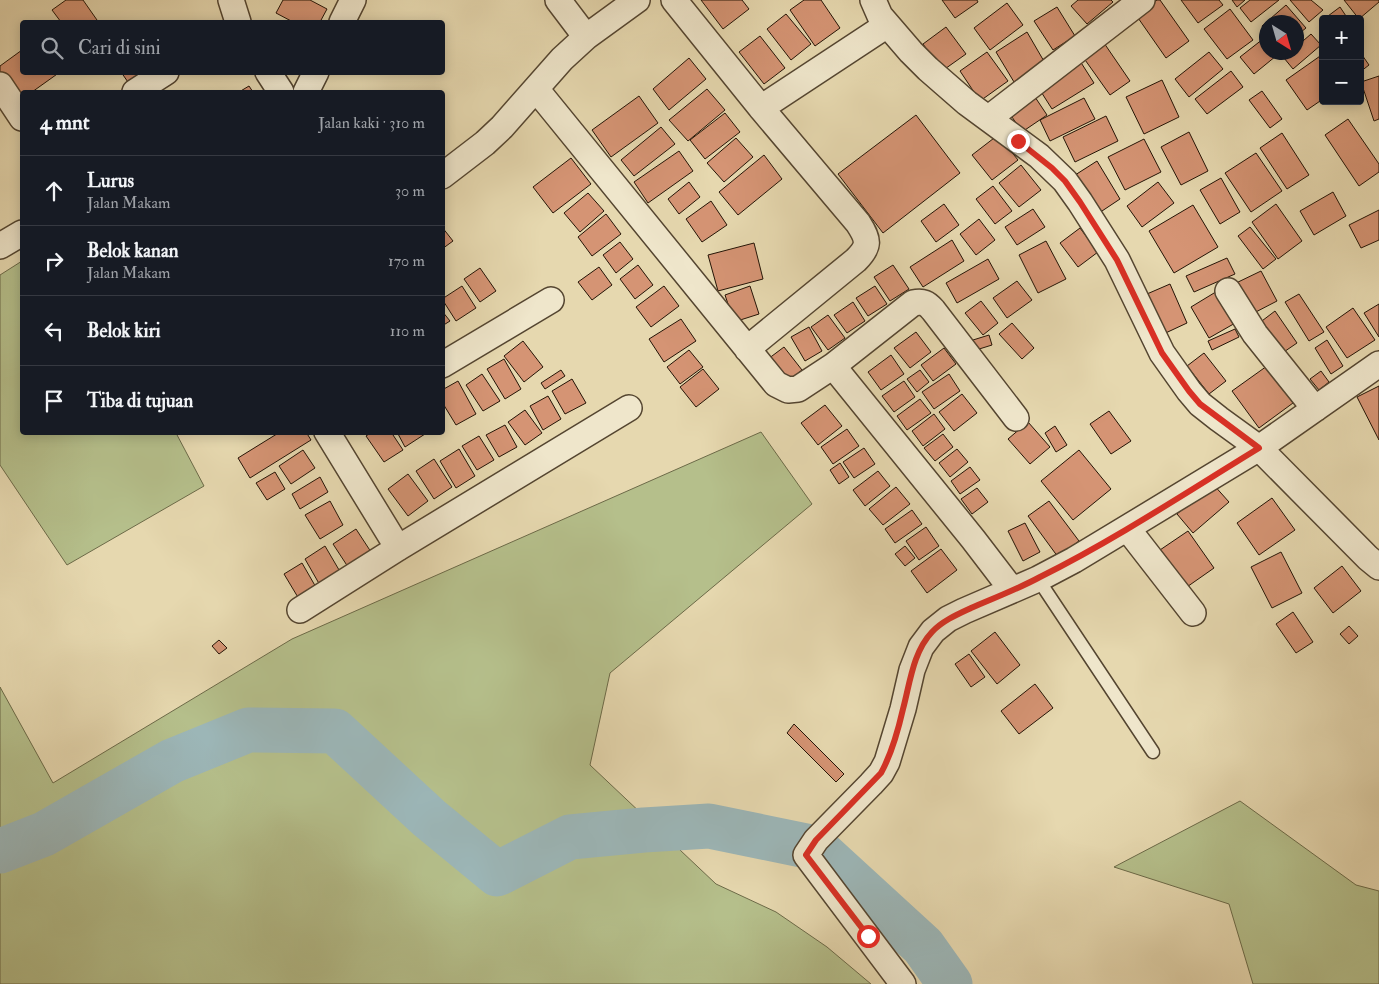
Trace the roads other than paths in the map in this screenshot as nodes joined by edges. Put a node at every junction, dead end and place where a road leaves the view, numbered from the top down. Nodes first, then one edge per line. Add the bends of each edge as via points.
1 (231, 0) edge
2 (353, 0) edge
3 (558, 0) edge
4 (637, 0) edge
5 (674, 0) edge
6 (873, 0) edge
7 (1142, 0) edge
8 (237, 20) edge
9 (343, 20) edge
10 (887, 25) junction
11 (586, 37) junction
12 (161, 75) edge
13 (270, 75) edge
14 (314, 75) edge
15 (0, 86) edge
16 (536, 89) junction
17 (138, 90) edge
18 (280, 90) edge
19 (307, 90) edge
20 (761, 108) junction
21 (20, 115) edge
22 (989, 118) junction
23 (445, 174) edge
24 (20, 234) edge
25 (0, 246) edge
26 (1228, 291) dead end
27 (551, 300) dead end
28 (747, 348) junction
29 (445, 363) edge
30 (1379, 364) edge
31 (832, 366) junction
32 (629, 408) dead end
33 (1315, 409) junction
34 (1016, 418) dead end
35 (329, 435) edge
36 (1259, 448) junction
37 (1127, 528) junction
38 (398, 548) junction
39 (1379, 567) edge
40 (1038, 579) junction
41 (1012, 590) junction
42 (300, 610) dead end
43 (1193, 613) dead end
44 (1153, 752) dead end
45 (903, 984) edge

1 - 8 street
2 - 9 street
3 - 11 street
4 - 11 street
5 - 20 street
6 - 10 street
7 - 22 street
10 - 20 street
10 - 22 street via 928,69
11 - 16 street
12 - 17 street
13 - 18 street
14 - 19 street
15 - 21 street
16 - 23 street via 485,143
16 - 28 street
20 - 28 street via 858,223 865,234 866,247 856,260
22 - 36 street via 1065,181 1117,260 1174,371 1200,404
24 - 25 street
26 - 33 street via 1256,334
27 - 29 street
28 - 31 street via 776,384 788,390 798,390
30 - 33 street
31 - 34 street via 913,303 921,301 933,310
31 - 41 street
32 - 38 street
33 - 36 street
35 - 38 street
36 - 37 street
36 - 39 street
37 - 40 street
37 - 43 street
38 - 42 street
40 - 41 street
40 - 44 lane
41 - 45 street via 948,619 933,631 921,647 912,670 895,738 884,767 811,848

